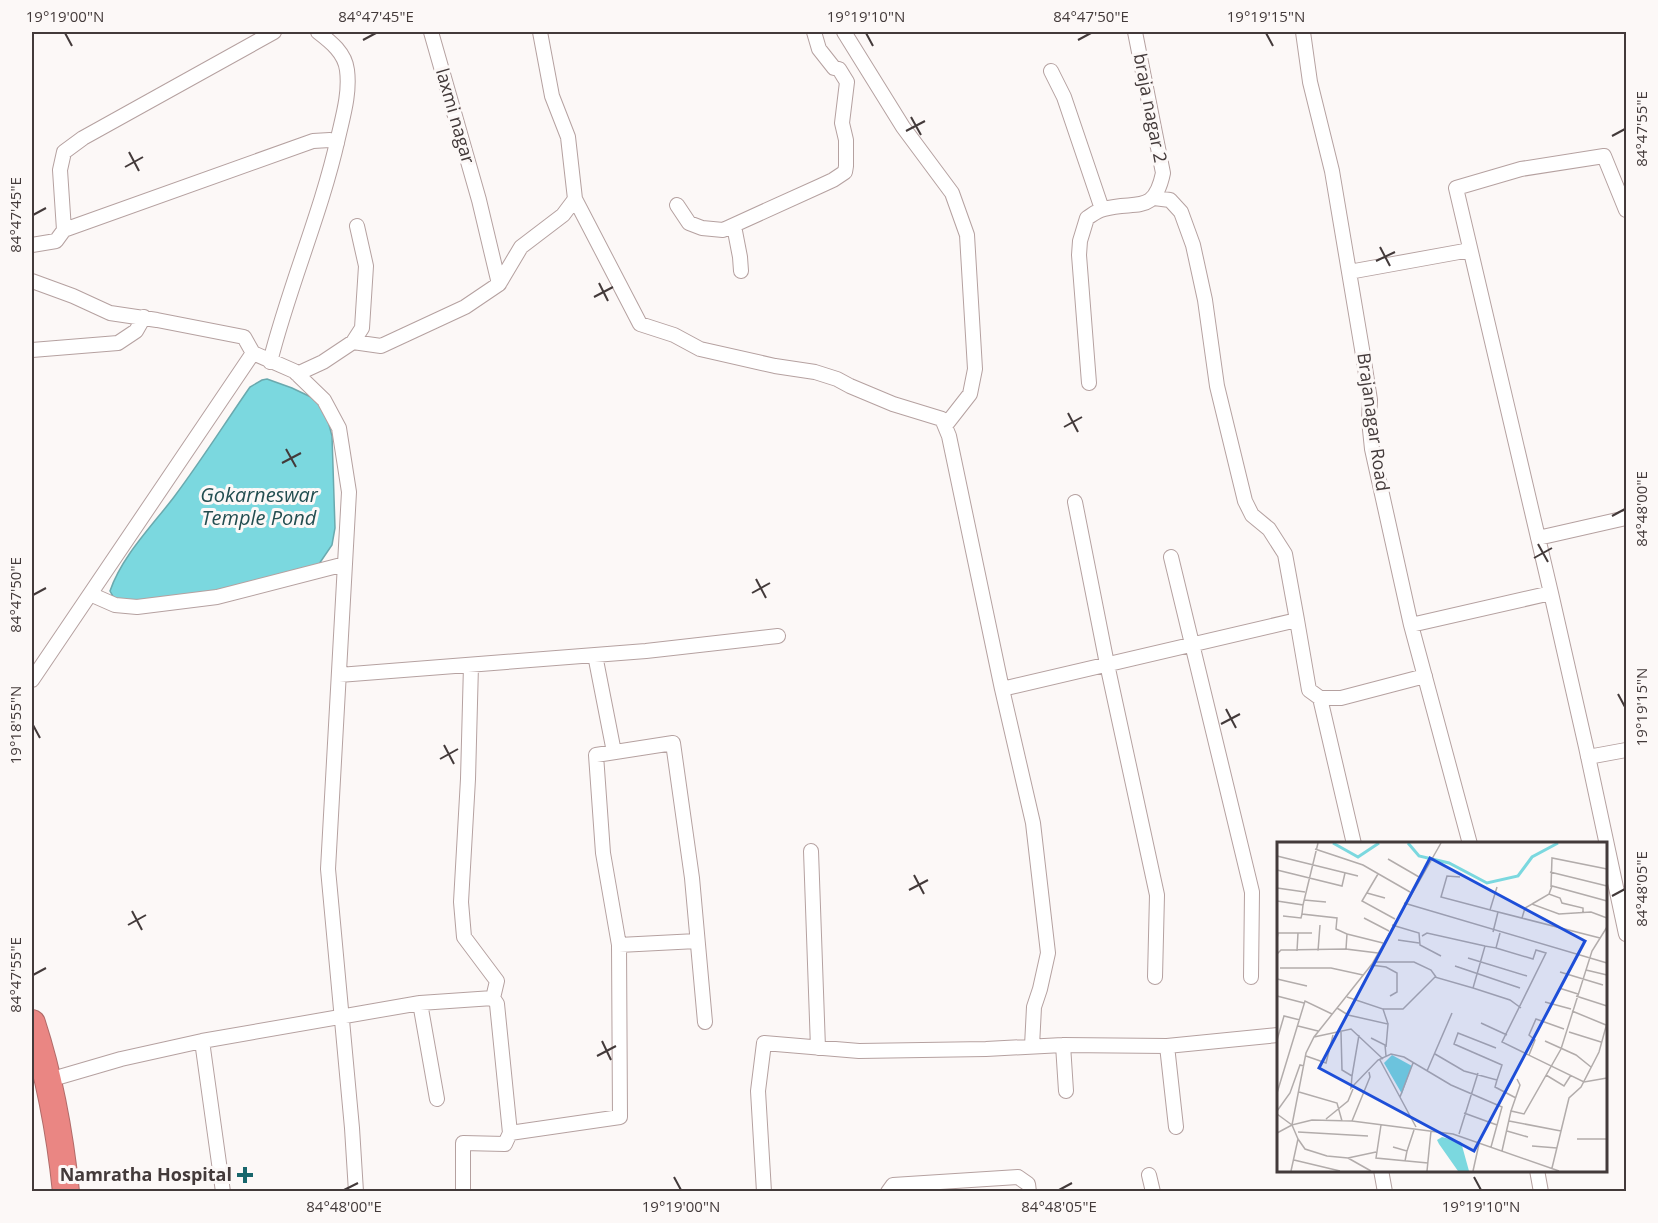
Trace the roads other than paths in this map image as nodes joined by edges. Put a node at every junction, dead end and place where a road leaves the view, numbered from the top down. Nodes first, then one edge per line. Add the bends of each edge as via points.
1 (274, 32) edge
2 (318, 32) edge
3 (431, 32) edge
4 (540, 32) edge
5 (814, 32) edge
6 (844, 32) edge
7 (1135, 32) edge
8 (1302, 32) edge
9 (1051, 70) dead end
10 (337, 143) junction
11 (1154, 198) junction
12 (575, 199) junction
13 (677, 205) dead end
14 (1102, 209) junction
15 (1626, 210) edge
16 (734, 225) junction
17 (357, 226) dead end
18 (64, 230) junction
19 (32, 245) edge
20 (1470, 250) junction
21 (741, 271) dead end
22 (1349, 272) junction
23 (32, 281) edge
24 (499, 284) junction
25 (144, 317) junction
26 (353, 342) junction
27 (32, 350) edge
28 (253, 353) junction
29 (270, 362) junction
30 (297, 374) junction
31 (1089, 383) dead end
32 (945, 426) junction
33 (1075, 502) dead end
34 (1626, 518) edge
35 (1538, 538) junction
36 (1171, 557) dead end
37 (345, 564) junction
38 (1551, 593) junction
39 (90, 594) junction
40 (1297, 620) junction
41 (1411, 625) junction
42 (778, 636) dead end
43 (1192, 645) junction
44 (595, 655) junction
45 (1107, 664) junction
46 (471, 665) junction
47 (339, 675) junction
48 (1425, 676) junction
49 (32, 680) edge
50 (1002, 689) junction
51 (1320, 698) junction
52 (1626, 750) edge
53 (614, 752) junction
54 (1588, 757) junction
55 (1353, 842) edge
56 (1470, 842) edge
57 (1606, 842) edge
58 (1607, 846) edge
59 (811, 852) dead end
60 (1626, 934) edge
61 (697, 941) junction
62 (619, 945) junction
63 (1155, 977) dead end
64 (1251, 977) dead end
65 (494, 998) junction
66 (420, 1004) junction
67 (341, 1016) junction
68 (705, 1022) dead end
69 (32, 1023) edge
70 (1277, 1035) edge
71 (202, 1041) junction
72 (1063, 1045) junction
73 (1032, 1046) junction
74 (1167, 1046) junction
75 (818, 1047) junction
76 (49, 1080) junction
77 (1066, 1090) dead end
78 (436, 1099) dead end
79 (1176, 1127) dead end
80 (510, 1133) junction
81 (1381, 1172) edge
82 (1537, 1172) edge
83 (1149, 1175) dead end
84 (66, 1191) edge
85 (223, 1191) edge
86 (356, 1191) edge
87 (463, 1191) edge
88 (764, 1191) edge
89 (888, 1191) edge
90 (1029, 1191) edge
91 (1153, 1191) edge
92 (1385, 1191) edge
93 (1541, 1191) edge

1 - 18 street via 64,152 60,170
2 - 10 street via 341,54 347,69 348,90
3 - 24 street, laxmi nagar
4 - 12 street via 552,96 568,137
5 - 16 street via 819,49 847,82 842,123 844,172
6 - 32 street via 903,128 952,193 967,235 975,369 970,394
7 - 11 street, braja nagar 2 via 1163,173
8 - 22 street, Brajanagar Road
9 - 14 street
10 - 18 street via 313,141
10 - 29 street
11 - 14 street
11 - 40 street via 1170,200 1186,223 1205,300 1217,386 1245,501 1285,554
12 - 24 street via 563,215 521,247
12 - 32 street via 640,324 700,349 837,379 893,404 942,419
13 - 16 street via 689,223 702,228 723,231
14 - 31 street via 1087,218 1080,241
15 - 20 street via 1604,156 1521,169 1456,188
16 - 21 street
17 - 26 street via 366,266 362,328
18 - 19 street via 56,241
20 - 22 street
20 - 35 street
22 - 41 street, Brajanagar Road via 1370,400 1372,449
23 - 25 street via 110,313
24 - 26 street via 465,307 381,346
25 - 27 street via 136,331 118,344
25 - 28 street via 244,337
26 - 30 street
28 - 29 street
28 - 39 street
29 - 30 street
30 - 37 street via 324,400 339,428 349,492
32 - 50 street
33 - 45 street
34 - 35 street
35 - 38 street
36 - 43 street
37 - 39 street via 218,597 137,607 115,606
37 - 47 street
38 - 41 street
38 - 54 street
39 - 49 street
40 - 43 street
40 - 51 street via 1309,690
41 - 48 street, Brajanagar Road
42 - 44 street
43 - 45 street
43 - 64 street via 1252,892
44 - 46 street
44 - 53 street
45 - 50 street
45 - 63 street via 1157,895
46 - 47 street
46 - 65 street via 461,902 464,937 497,981
47 - 67 street via 327,870
48 - 51 street via 1341,698
48 - 56 street, Brajanagar Road
50 - 73 street via 1033,823 1048,954 1034,1007
51 - 55 street
52 - 54 street
53 - 61 street via 673,743
53 - 62 street via 596,755 596,768 603,853
54 - 57 street
58 - 60 street
59 - 75 street
61 - 62 street
61 - 68 street
62 - 80 street via 620,1117
65 - 66 street
65 - 80 street
66 - 67 street
66 - 78 street
67 - 71 street
67 - 86 street
69 - 76 highway
70 - 74 street
71 - 76 street
71 - 85 street
72 - 73 street
72 - 74 street
72 - 77 street
73 - 75 street via 859,1051
74 - 79 street
75 - 88 street via 764,1042 759,1091
76 - 84 highway
80 - 87 street via 505,1144 463,1143
81 - 92 street
82 - 93 street
83 - 91 street
89 - 90 street via 893,1185 1018,1177 1028,1184

